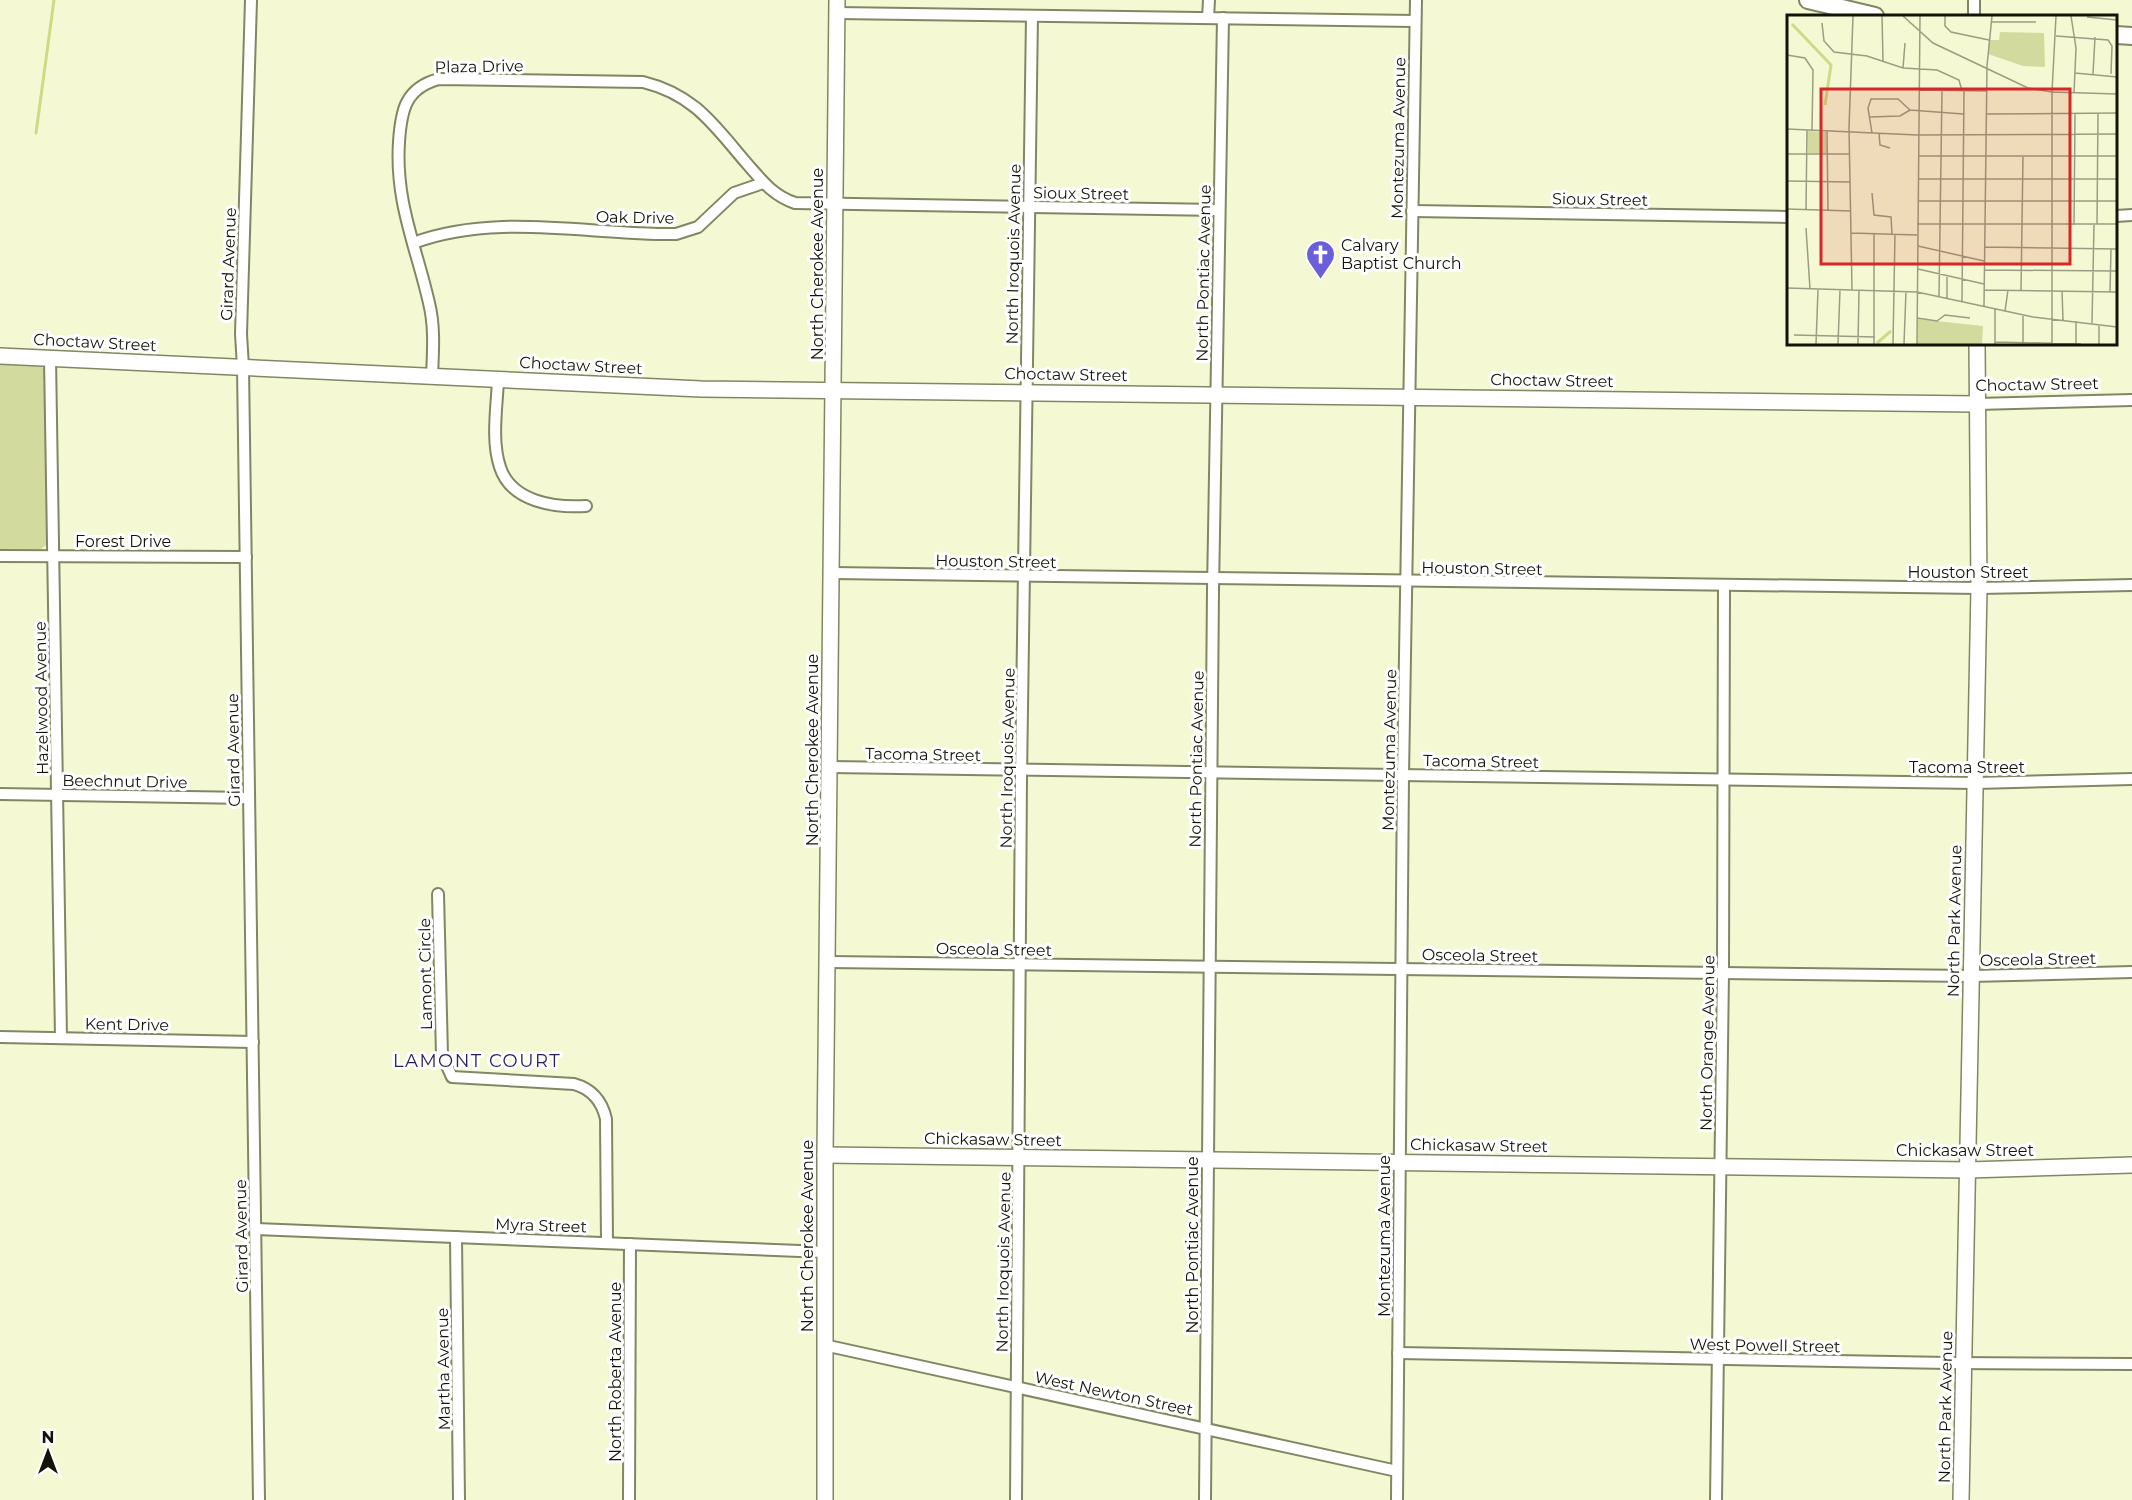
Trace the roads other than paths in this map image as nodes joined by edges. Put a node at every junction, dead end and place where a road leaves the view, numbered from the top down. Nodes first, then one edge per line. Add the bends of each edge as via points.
1 (251, 0) edge
2 (1209, 0) edge
3 (1416, 0) edge
4 (1808, 0) edge
5 (837, 6) edge
6 (1871, 15) edge
7 (1032, 16) junction
8 (1208, 18) junction
9 (1223, 18) junction
10 (1415, 21) junction
11 (2117, 35) edge
12 (2132, 36) edge
13 (763, 183) junction
14 (835, 204) junction
15 (1029, 208) junction
16 (1219, 210) junction
17 (1412, 211) junction
18 (2132, 215) edge
19 (1787, 216) edge
20 (2117, 216) edge
21 (413, 243) junction
22 (1977, 345) edge
23 (0, 356) edge
24 (50, 358) junction
25 (243, 367) junction
26 (432, 376) junction
27 (498, 380) junction
28 (834, 391) junction
29 (1026, 392) junction
30 (1216, 394) junction
31 (1409, 396) junction
32 (2132, 400) edge
33 (1977, 404) junction
34 (586, 506) dead end
35 (0, 556) edge
36 (55, 556) junction
37 (246, 557) junction
38 (831, 573) junction
39 (1024, 577) junction
40 (1213, 579) junction
41 (1406, 582) junction
42 (1724, 585) junction
43 (2132, 585) edge
44 (1979, 588) junction
45 (830, 767) junction
46 (1021, 771) junction
47 (1211, 773) junction
48 (1403, 775) junction
49 (1724, 779) junction
50 (2132, 779) edge
51 (1976, 783) junction
52 (0, 794) edge
53 (58, 795) junction
54 (249, 798) junction
55 (438, 894) dead end
56 (828, 962) junction
57 (1019, 964) junction
58 (1209, 966) junction
59 (1402, 969) junction
60 (1723, 972) junction
61 (2132, 972) edge
62 (1971, 976) junction
63 (0, 1037) edge
64 (60, 1038) junction
65 (253, 1042) junction
66 (825, 1155) junction
67 (1019, 1157) junction
68 (1207, 1160) junction
69 (1399, 1162) junction
70 (2132, 1165) edge
71 (1720, 1166) junction
72 (1968, 1170) junction
73 (256, 1229) junction
74 (456, 1237) junction
75 (607, 1243) junction
76 (630, 1244) junction
77 (825, 1252) junction
78 (824, 1345) junction
79 (1398, 1353) junction
80 (1718, 1359) junction
81 (1963, 1364) junction
82 (2132, 1364) edge
83 (1016, 1387) junction
84 (1206, 1429) junction
85 (1397, 1471) junction
86 (259, 1500) edge
87 (459, 1500) edge
88 (629, 1500) edge
89 (825, 1500) edge
90 (1016, 1500) edge
91 (1205, 1500) edge
92 (1397, 1500) edge
93 (1716, 1500) edge
94 (1961, 1500) edge

1 - 25 street, Girard Avenue
2 - 8 street
3 - 10 street, Montezuma Avenue
4 - 6 main road
5 - 7 street
5 - 14 street, North Cherokee Avenue
7 - 8 street
7 - 15 street, North Iroquois Avenue
8 - 9 street
9 - 10 street
9 - 16 street, North Pontiac Avenue
10 - 17 street, Montezuma Avenue
11 - 12 main road
13 - 14 street via 795,202
13 - 21 street, Oak Drive via 734,194 698,227 676,234 489,227 450,232
13 - 21 street, Plaza Drive via 703,112 661,86 643,82 439,79 418,88 400,119 399,180
14 - 15 street, Sioux Street
14 - 28 street, North Cherokee Avenue
15 - 16 street, Sioux Street
15 - 29 street, North Iroquois Avenue
16 - 30 street, North Pontiac Avenue
17 - 19 street, Sioux Street
17 - 31 street, Montezuma Avenue
18 - 20 street
21 - 26 street, Plaza Drive via 432,316
22 - 33 street, North Park Avenue
23 - 24 street, Choctaw Street
24 - 25 street, Choctaw Street
24 - 36 street, Hazelwood Avenue
25 - 26 street, Choctaw Street
25 - 37 street, Girard Avenue
26 - 27 street, Choctaw Street
27 - 28 street, Choctaw Street
27 - 34 street via 498,455 500,469 509,483 520,493 551,505
28 - 29 street, Choctaw Street
28 - 38 street, North Cherokee Avenue
29 - 30 street, Choctaw Street
29 - 39 street, North Iroquois Avenue
30 - 31 street, Choctaw Street
30 - 40 street, North Pontiac Avenue
31 - 33 street, Choctaw Street
31 - 41 street, Montezuma Avenue
32 - 33 street, Choctaw Street
33 - 44 street, North Park Avenue
35 - 36 street, Forest Drive
36 - 37 street, Forest Drive
36 - 53 street, Hazelwood Avenue
37 - 54 street, Girard Avenue
38 - 39 street, Houston Street
38 - 45 street, North Cherokee Avenue
39 - 40 street, Houston Street
39 - 46 street, North Iroquois Avenue
40 - 41 street, Houston Street
40 - 47 street, North Pontiac Avenue
41 - 42 street, Houston Street
41 - 48 street, Montezuma Avenue
42 - 44 street, Houston Street
42 - 49 street, North Orange Avenue
43 - 44 street, Houston Street
44 - 51 street, North Park Avenue
45 - 46 street, Tacoma Street
45 - 56 street, North Cherokee Avenue
46 - 47 street, Tacoma Street
46 - 57 street, North Iroquois Avenue
47 - 48 street, Tacoma Street
47 - 58 street, North Pontiac Avenue
48 - 49 street, Tacoma Street
48 - 59 street, Montezuma Avenue
49 - 51 street, Tacoma Street
49 - 60 street, North Orange Avenue
50 - 51 street, Tacoma Street
51 - 62 street, North Park Avenue
52 - 53 street, Beechnut Drive
53 - 54 street, Beechnut Drive
53 - 64 street, Hazelwood Avenue
54 - 65 street, Girard Avenue
55 - 75 street, Lamont Circle via 442,1055 452,1077 574,1084 595,1096 606,1119
56 - 57 street, Osceola Street
56 - 66 street, North Cherokee Avenue
57 - 58 street, Osceola Street
57 - 67 street, North Iroquois Avenue
58 - 59 street, Osceola Street
58 - 68 street, North Pontiac Avenue
59 - 60 street, Osceola Street
59 - 69 street, Montezuma Avenue
60 - 62 street, Osceola Street
60 - 71 street, North Orange Avenue
61 - 62 street, Osceola Street
62 - 72 street, North Park Avenue
63 - 64 street, Kent Drive
64 - 65 street, Kent Drive
65 - 73 street, Girard Avenue
66 - 67 street, Chickasaw Street
66 - 77 street, North Cherokee Avenue
67 - 68 street, Chickasaw Street
67 - 83 street, North Iroquois Avenue
68 - 69 street, Chickasaw Street
68 - 84 street, North Pontiac Avenue
69 - 71 street, Chickasaw Street
69 - 79 street, Montezuma Avenue
70 - 72 street, Chickasaw Street
71 - 72 street, Chickasaw Street
71 - 80 street, North Orange Avenue
72 - 81 street, North Park Avenue
73 - 74 street, Myra Street
73 - 86 street, Girard Avenue
74 - 75 street, Myra Street
74 - 87 street, Martha Avenue
75 - 76 street, Myra Street
76 - 77 street, Myra Street
76 - 88 street, North Roberta Avenue
77 - 78 street, North Cherokee Avenue
78 - 83 street, West Newton Street
78 - 89 street, North Cherokee Avenue
79 - 80 street, West Powell Street
79 - 85 street, Montezuma Avenue
80 - 81 street, West Powell Street
80 - 93 street, North Orange Avenue
81 - 82 street, West Powell Street
81 - 94 street, North Park Avenue
83 - 84 street, West Newton Street
83 - 90 street, North Iroquois Avenue
84 - 85 street, West Newton Street
84 - 91 street, North Pontiac Avenue
85 - 92 street, Montezuma Avenue

